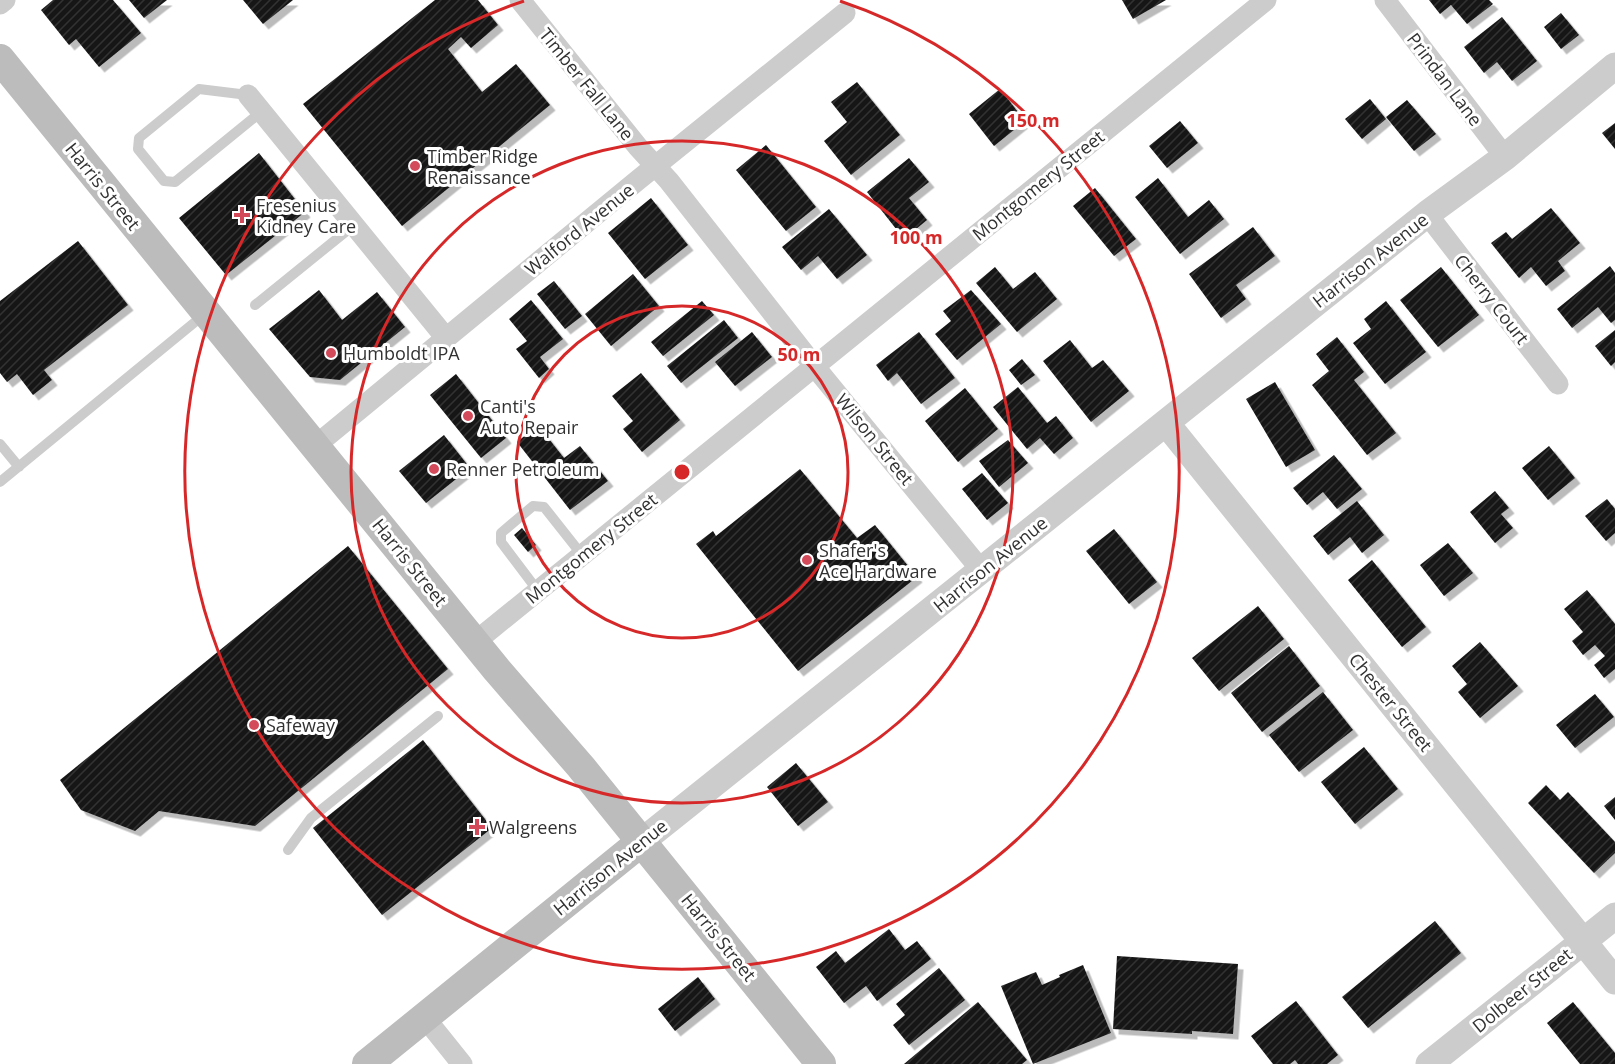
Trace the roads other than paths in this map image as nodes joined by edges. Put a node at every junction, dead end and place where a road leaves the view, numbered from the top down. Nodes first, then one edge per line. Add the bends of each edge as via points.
1 (5, 0) edge
2 (520, 0) edge
3 (1266, 0) edge
4 (1385, 0) edge
5 (0, 4) edge
6 (845, 13) dead end
7 (1615, 66) edge
8 (3, 69) edge
9 (248, 95) joint
10 (261, 112) junction
11 (1505, 157) junction
12 (656, 166) junction
13 (1427, 214) junction
14 (354, 225) junction
15 (255, 305) dead end
16 (206, 313) junction
17 (446, 338) junction
18 (815, 367) junction
19 (1558, 384) dead end
20 (1166, 423) junction
21 (0, 444) edge
22 (315, 446) junction
23 (19, 467) junction
24 (0, 482) edge
25 (582, 555) junction
26 (982, 571) junction
27 (538, 591) junction
28 (475, 642) junction
29 (438, 716) dead end
30 (641, 842) junction
31 (288, 850) dead end
32 (1615, 916) edge
33 (1582, 941) junction
34 (1615, 981) edge
35 (425, 1018) junction
36 (367, 1064) edge
37 (462, 1064) edge
38 (821, 1064) edge
39 (1429, 1064) edge

1 - 5 street
2 - 12 street, Timber Fall Lane
3 - 18 street, Montgomery Street
4 - 11 street, Prindan Lane
6 - 12 street, Walford Avenue
7 - 11 street, Harrison Avenue
8 - 16 main road, Harris Street
9 - 10 street
9 - 10 lane via 199,89 139,138 138,149 164,181 176,182
10 - 14 street
11 - 13 street, Harrison Avenue
12 - 17 street, Walford Avenue
12 - 18 street, Wilson Street
13 - 19 street, Cherry Court
13 - 20 street, Harrison Avenue
14 - 15 lane
14 - 17 street
16 - 22 main road, Harris Street
16 - 23 lane
17 - 22 street, Walford Avenue
18 - 25 street, Montgomery Street
18 - 26 street, Wilson Street
20 - 26 street, Harrison Avenue
20 - 33 street, Chester Street
21 - 23 lane
22 - 28 main road, Harris Street
23 - 24 lane
25 - 27 street, Montgomery Street
25 - 27 lane via 544,507 533,506 501,533 501,542
26 - 30 street, Harrison Avenue
27 - 28 street, Montgomery Street
28 - 30 main road, Harris Street
29 - 31 lane via 311,818
30 - 35 main road, Harrison Avenue
30 - 38 main road, Harris Street
32 - 33 street, Dolbeer Street
33 - 34 street, Chester Street
33 - 39 street, Dolbeer Street
35 - 36 main road, Harrison Avenue
35 - 37 street

